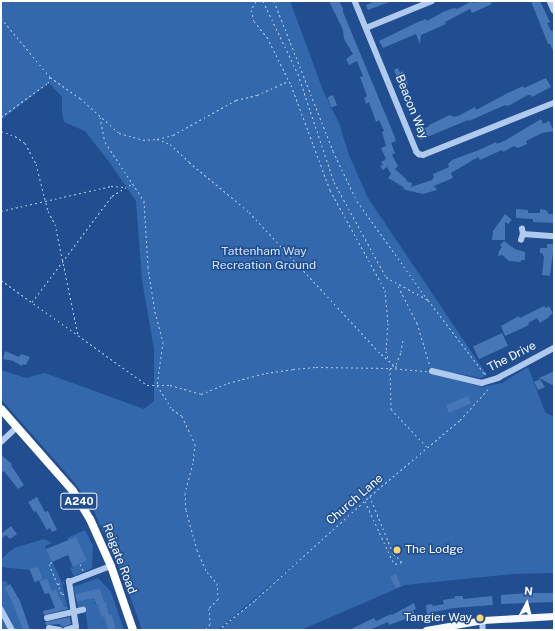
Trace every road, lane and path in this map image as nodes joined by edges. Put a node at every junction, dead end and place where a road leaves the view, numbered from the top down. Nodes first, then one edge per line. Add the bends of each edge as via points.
1 (256, 1) edge
2 (264, 1) edge
3 (274, 1) edge
4 (355, 1) edge
5 (432, 1) edge
6 (550, 1) edge
7 (554, 10) edge
8 (1, 18) edge
9 (366, 28) junction
10 (50, 77) junction
11 (288, 81) junction
12 (554, 103) edge
13 (1, 117) edge
14 (100, 117) junction
15 (1, 132) edge
16 (157, 139) junction
17 (133, 183) junction
18 (126, 187) junction
19 (45, 200) junction
20 (1, 211) edge
21 (554, 236) edge
22 (521, 240) dead end
23 (64, 260) junction
24 (1, 280) edge
25 (397, 284) junction
26 (428, 300) junction
27 (32, 302) junction
28 (78, 335) junction
29 (403, 339) dead end
30 (554, 348) edge
31 (388, 360) junction
32 (390, 368) junction
33 (393, 368) junction
34 (396, 368) junction
35 (432, 372) junction
36 (498, 378) junction
37 (157, 385) junction
38 (1, 408) edge
39 (17, 427) junction
40 (1, 442) edge
41 (427, 448) junction
42 (370, 496) junction
43 (365, 500) junction
44 (52, 562) dead end
45 (80, 564) dead end
46 (111, 566) junction
47 (84, 572) dead end
48 (62, 583) dead end
49 (58, 584) junction
50 (70, 593) junction
51 (1, 609) edge
52 (83, 610) dead end
53 (73, 612) junction
54 (554, 616) edge
55 (47, 618) dead end
56 (483, 620) junction
57 (49, 628) dead end
58 (12, 630) edge
59 (60, 630) edge
60 (66, 630) edge
61 (132, 630) edge
62 (205, 630) edge
63 (218, 630) edge
64 (426, 630) edge
65 (483, 630) edge

1 - 11 path via 251,10 254,21 267,37
2 - 25 path via 298,74 334,182 386,277
3 - 26 path via 330,145 357,201
4 - 9 street, Beacon Way
5 - 9 street
6 - 7 street
8 - 10 path
9 - 12 street, Beacon Way via 419,154 423,155
10 - 13 path via 48,83
10 - 14 path via 80,98
11 - 16 path via 257,95 236,100 173,135
11 - 31 path via 330,190 385,290
14 - 16 path via 120,133 143,140
14 - 17 path via 105,142
15 - 19 path via 15,136 25,143 36,164
16 - 31 path via 170,144 250,212
17 - 18 path
17 - 37 path via 144,201 148,267 163,342
18 - 19 path via 111,186
18 - 23 path via 112,196
19 - 20 path
19 - 23 path via 55,224
21 - 22 street via 522,231
23 - 27 path
23 - 28 path
24 - 27 path
25 - 26 path
25 - 35 path via 417,323
26 - 36 path via 484,373
27 - 28 path
28 - 37 path via 147,385
29 - 34 path
30 - 36 street, The Drive
31 - 33 path via 393,364
32 - 33 path
32 - 37 path via 293,368 228,383 201,394 170,384
32 - 41 path via 391,409
33 - 34 path
34 - 35 path
35 - 36 street, The Drive via 482,383
36 - 41 path, Church Lane via 460,420
37 - 62 path via 172,409 182,416 195,444 185,493 186,510 197,550 207,572 217,583 218,599 209,608 210,624
38 - 39 highway, Reigate Road / A240
39 - 40 street
39 - 46 highway, Reigate Road / A240 via 73,491 90,519
41 - 42 path, Church Lane
42 - 43 path, Church Lane
42 - 43 path via 393,553 402,562 395,564 392,560
43 - 63 path, Church Lane
44 - 49 path via 49,564
45 - 47 path
46 - 50 street via 69,582
46 - 61 highway, Reigate Road / A240
48 - 49 path
49 - 50 path via 62,594
50 - 53 street
51 - 58 street
52 - 53 street
53 - 55 street
53 - 60 street via 76,627
54 - 56 main road
56 - 64 main road
56 - 65 street
57 - 59 street

